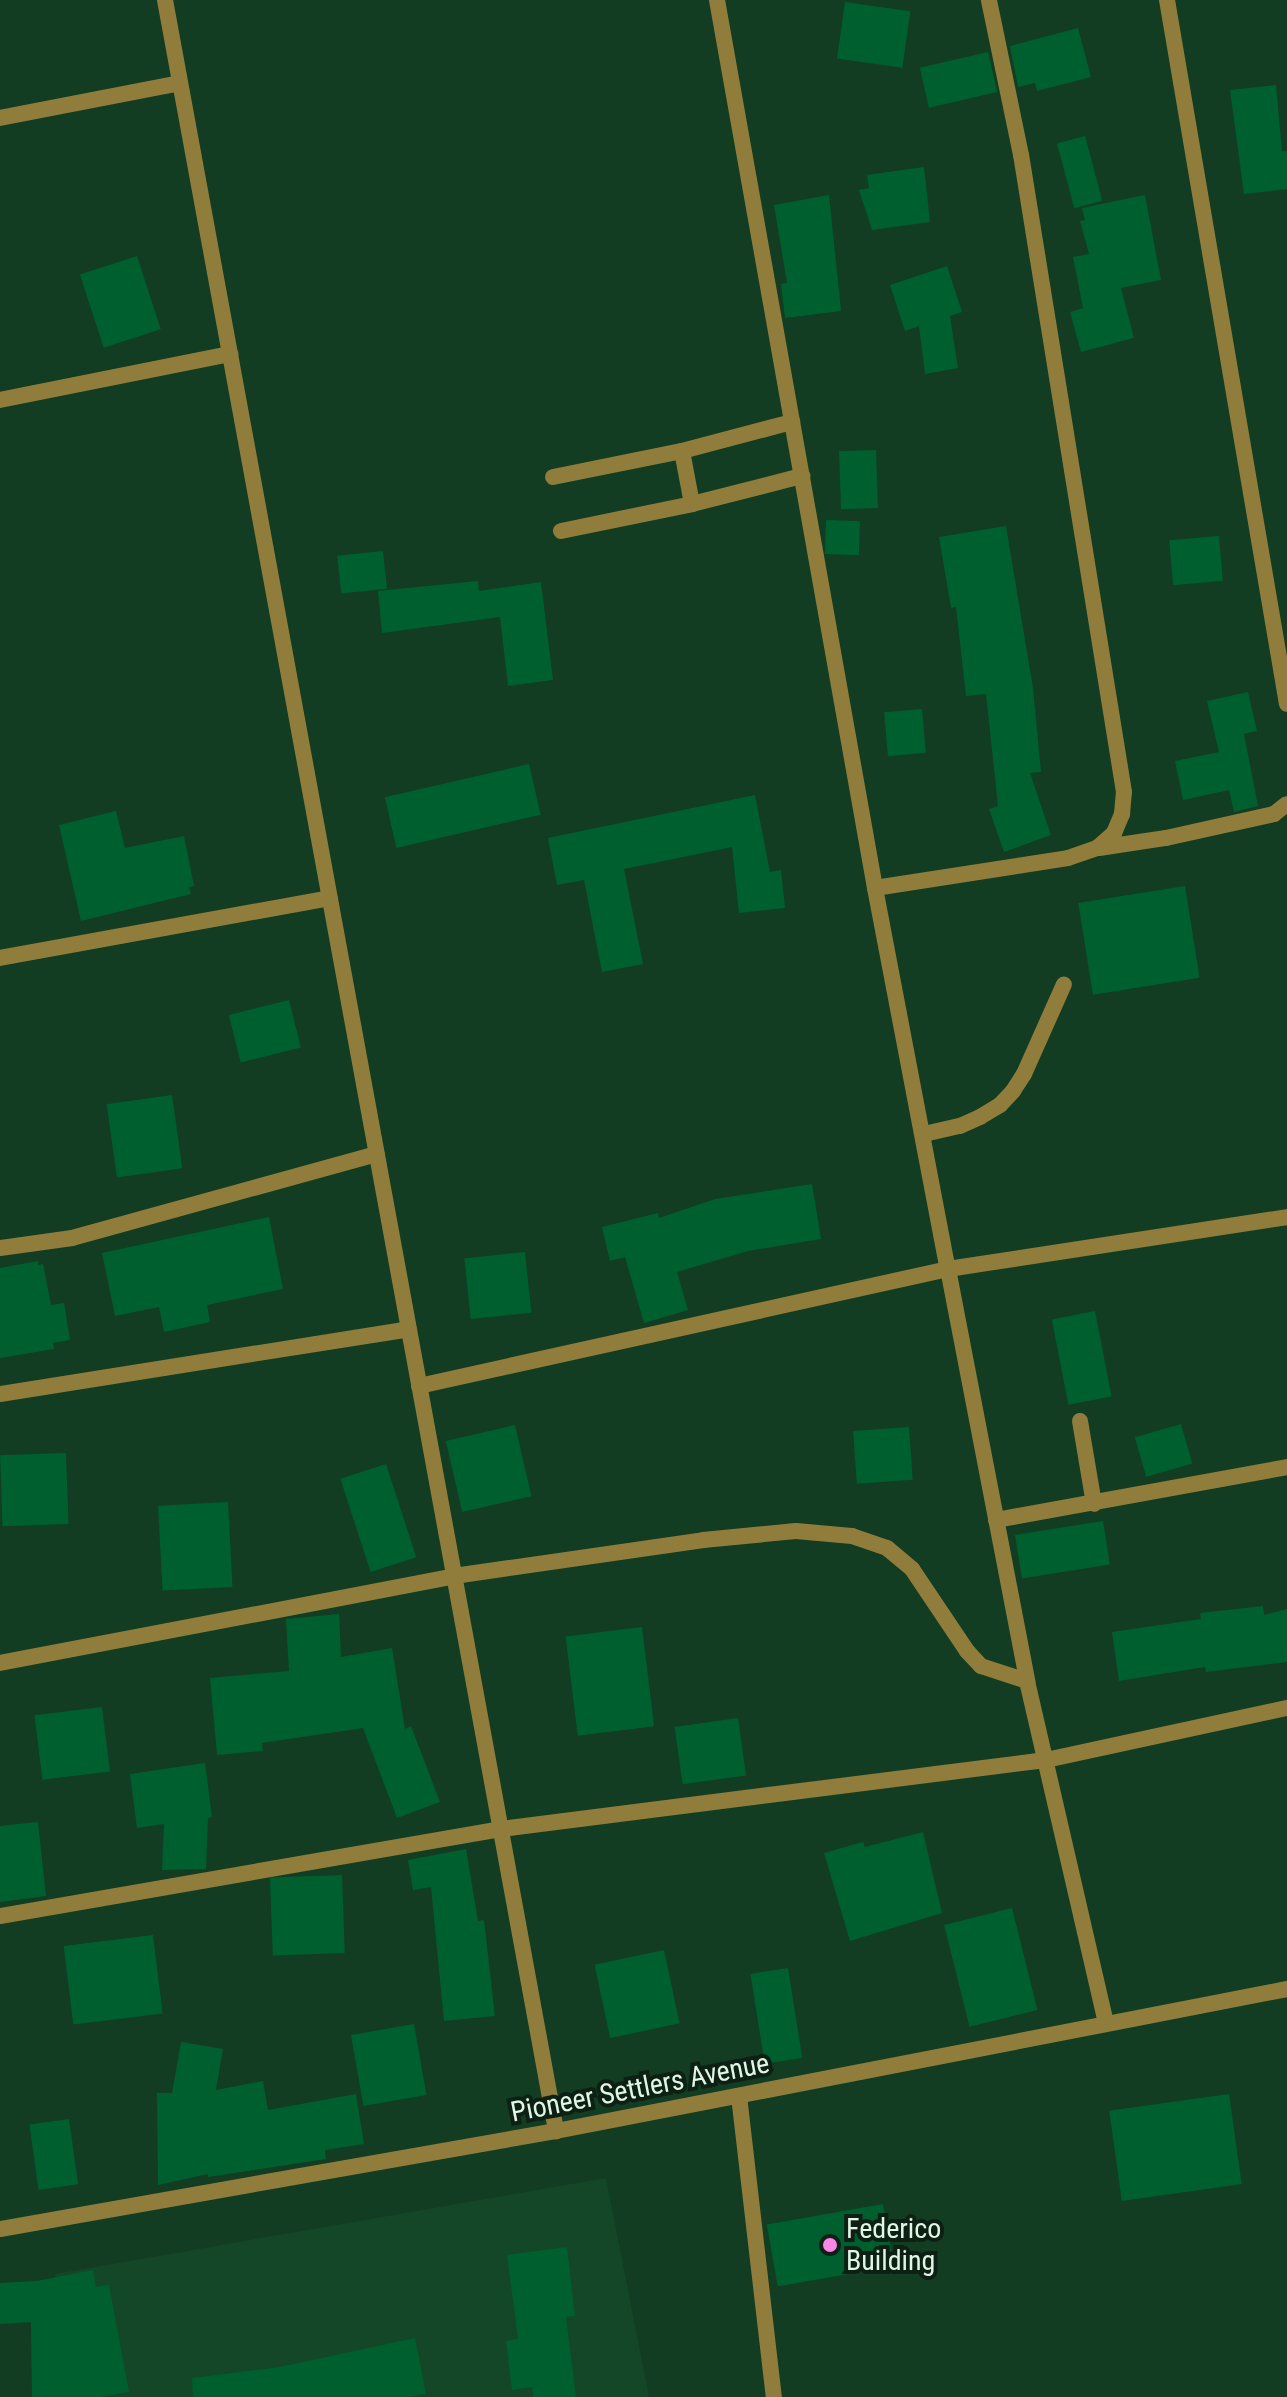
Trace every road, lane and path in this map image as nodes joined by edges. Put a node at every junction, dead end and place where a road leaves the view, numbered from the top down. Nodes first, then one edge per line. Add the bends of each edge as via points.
1 (165, 0) edge
2 (717, 0) edge
3 (989, 0) edge
4 (1167, 0) edge
5 (180, 83) junction
6 (0, 118) edge
7 (230, 354) junction
8 (0, 400) edge
9 (792, 422) junction
10 (682, 451) junction
11 (802, 476) junction
12 (553, 477) dead end
13 (692, 504) junction
14 (561, 531) dead end
15 (1287, 704) edge
16 (1287, 804) edge
17 (1097, 848) junction
18 (875, 888) junction
19 (330, 898) junction
20 (0, 958) edge
21 (1064, 984) dead end
22 (924, 1134) junction
23 (377, 1154) junction
24 (1287, 1217) edge
25 (0, 1248) edge
26 (948, 1269) junction
27 (409, 1329) junction
28 (419, 1386) junction
29 (0, 1394) edge
30 (1080, 1421) dead end
31 (1287, 1467) edge
32 (1094, 1504) junction
33 (996, 1520) junction
34 (454, 1576) junction
35 (0, 1663) edge
36 (1027, 1681) junction
37 (1287, 1708) edge
38 (1046, 1760) junction
39 (501, 1829) junction
40 (0, 1916) edge
41 (1287, 1989) edge
42 (1106, 2022) junction
43 (739, 2096) junction
44 (556, 2131) junction
45 (0, 2229) edge
46 (774, 2397) edge

1 - 5 street
2 - 9 street
3 - 17 street via 1021,155 1124,792 1114,833
4 - 15 street
5 - 6 street
5 - 7 street
7 - 8 street
7 - 19 street
9 - 10 street
9 - 11 street
10 - 12 street
10 - 13 street
11 - 13 street
11 - 18 street
13 - 14 street
16 - 17 street via 1274,814
17 - 18 street via 1068,858
18 - 22 street
19 - 20 street
19 - 23 street
21 - 22 street via 1013,1091 1000,1105 970,1121
22 - 26 street
23 - 25 street via 72,1238
23 - 27 street
24 - 26 street
26 - 28 street
26 - 33 street
27 - 28 street
27 - 29 street
28 - 34 street
30 - 32 street
31 - 32 street
32 - 33 street
33 - 36 street
34 - 35 street
34 - 36 street via 719,1538 796,1531 852,1536 887,1548 912,1569 981,1666
34 - 39 street
36 - 38 street
37 - 38 street
38 - 39 street
38 - 42 street
39 - 40 street
39 - 44 street
41 - 42 street, Pioneer Settlers Avenue
42 - 43 street, Pioneer Settlers Avenue
43 - 44 street, Pioneer Settlers Avenue
43 - 46 street
44 - 45 street, Pioneer Settlers Avenue

